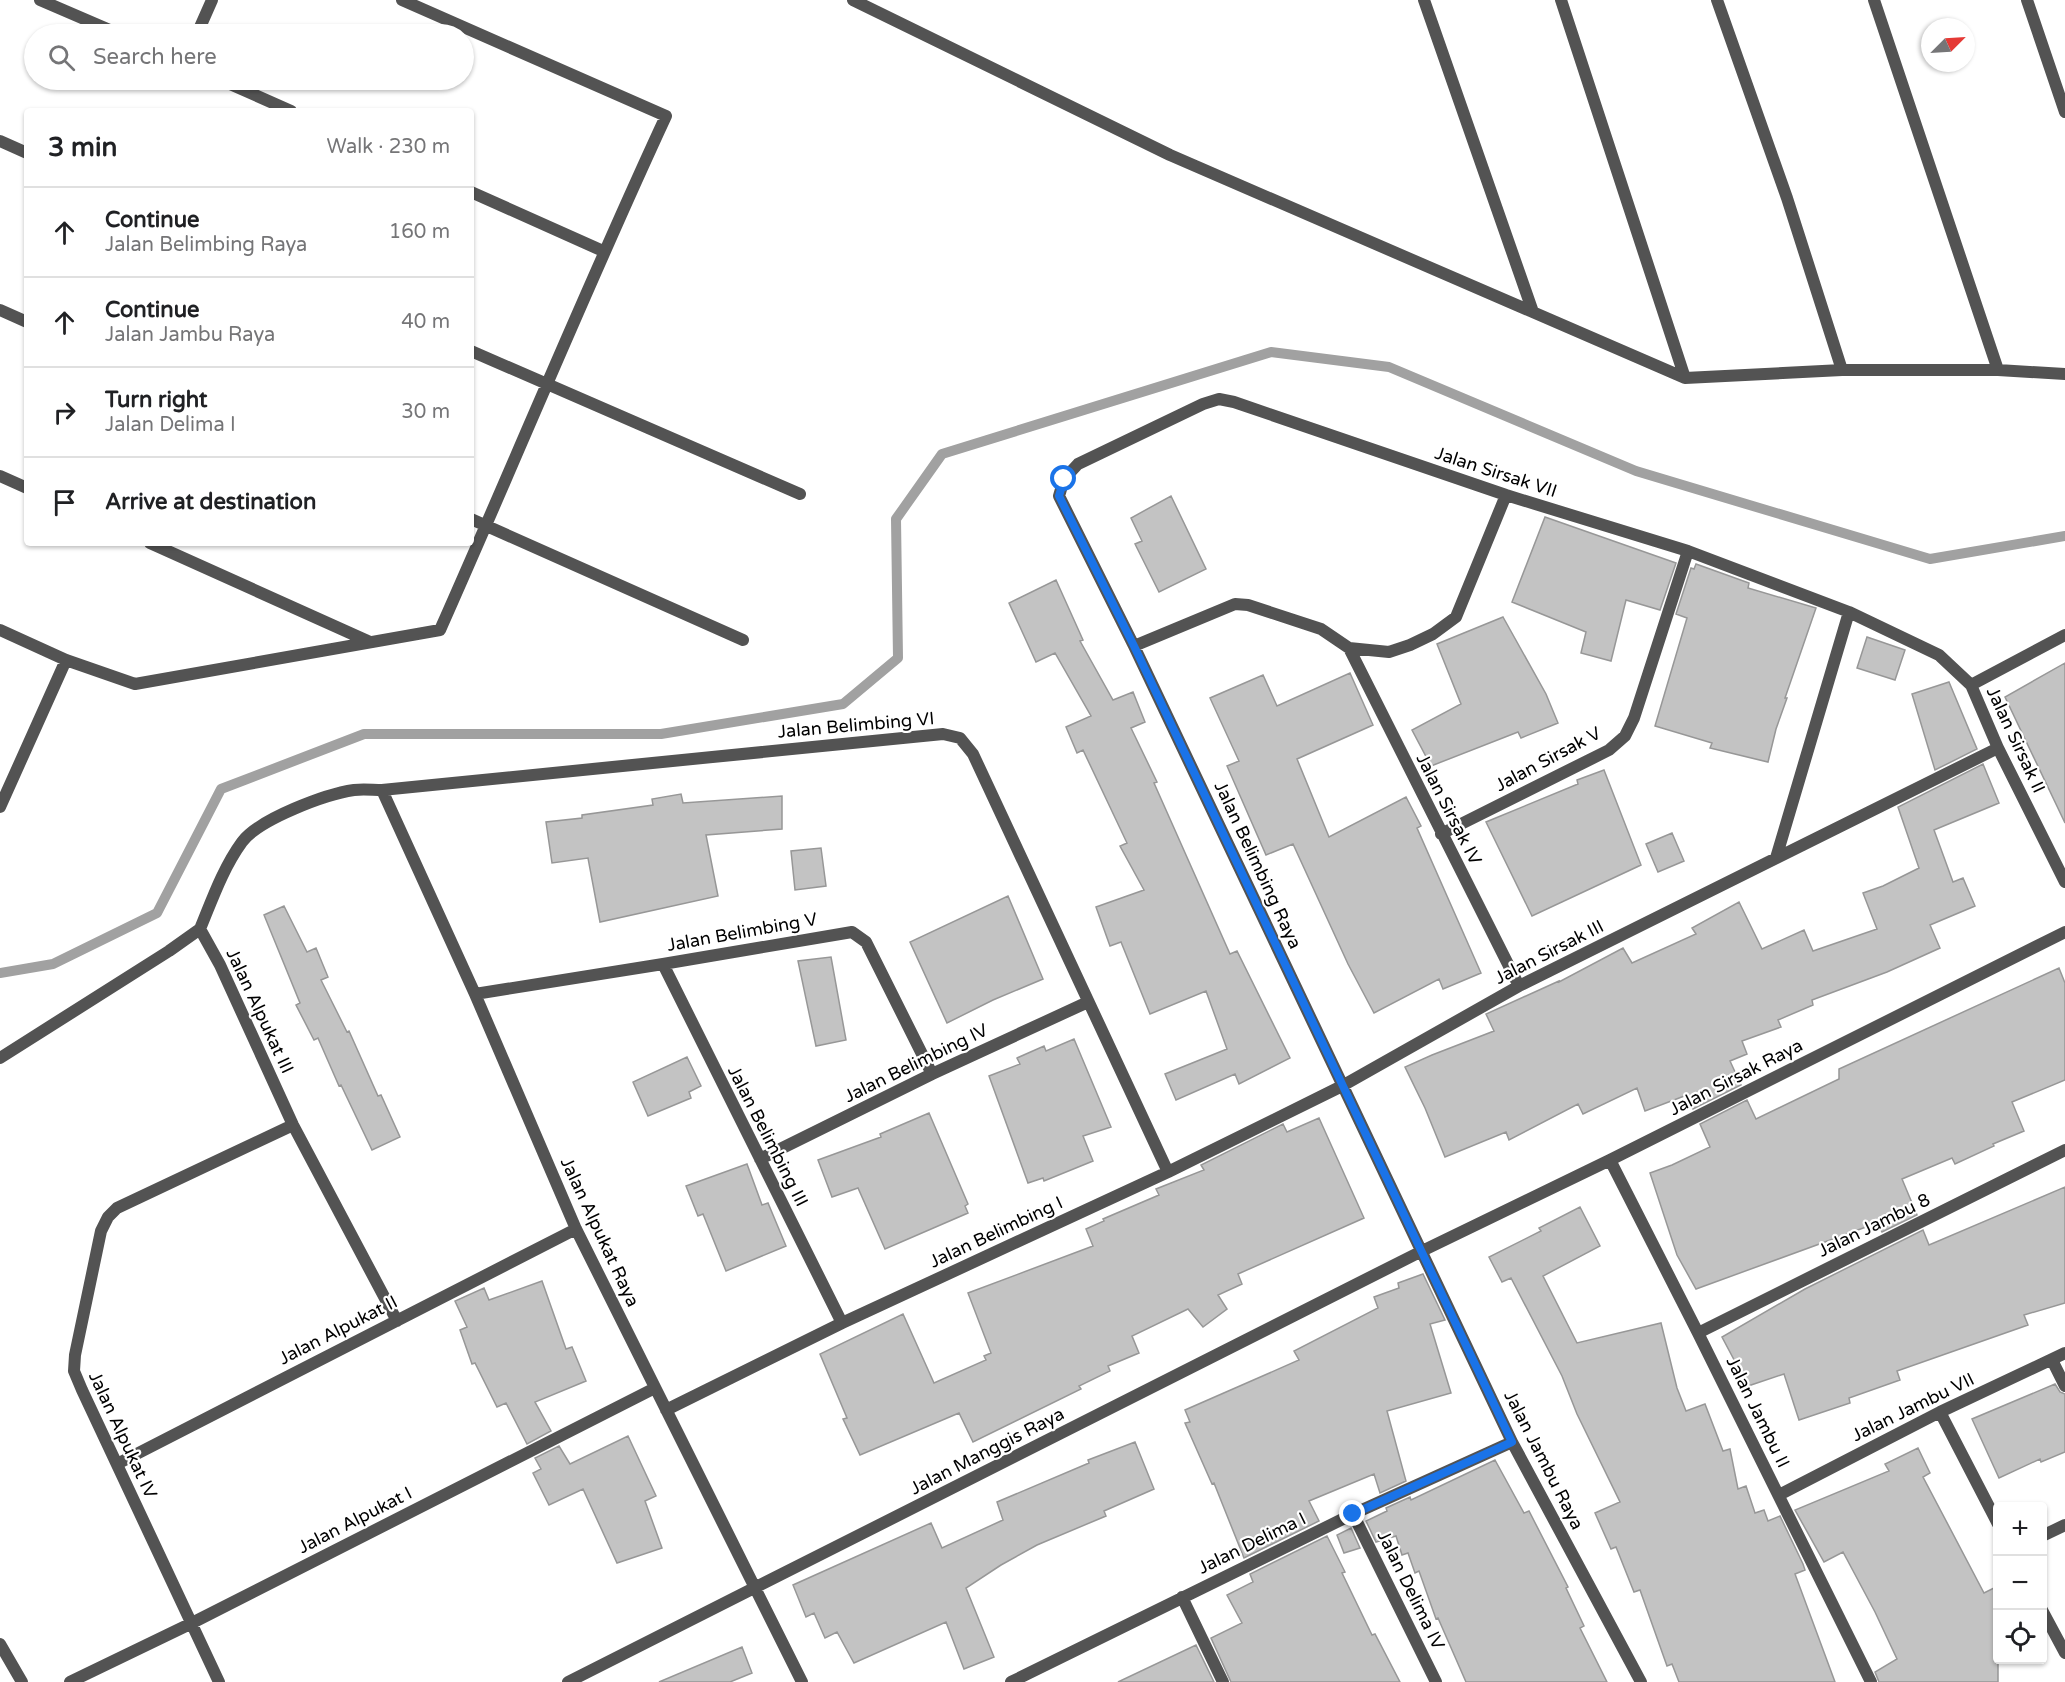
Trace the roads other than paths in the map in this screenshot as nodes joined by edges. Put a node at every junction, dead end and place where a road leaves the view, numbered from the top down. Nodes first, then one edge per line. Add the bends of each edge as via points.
1 (40, 0) edge
2 (212, 0) edge
3 (402, 0) edge
4 (853, 0) edge
5 (1424, 0) edge
6 (1561, 0) edge
7 (1718, 0) edge
8 (1874, 0) edge
9 (2027, 0) edge
10 (63, 5) edge
11 (99, 24) edge
12 (201, 24) edge
13 (457, 24) edge
14 (474, 32) edge
15 (244, 90) edge
16 (284, 108) edge
17 (2065, 112) edge
18 (0, 141) edge
19 (24, 152) edge
20 (474, 193) edge
21 (603, 251) junction
22 (0, 310) edge
23 (1533, 312) junction
24 (24, 321) edge
25 (474, 352) edge
26 (1842, 370) junction
27 (1998, 370) junction
28 (2065, 374) edge
29 (1685, 378) junction
30 (548, 386) junction
31 (0, 476) edge
32 (24, 487) edge
33 (800, 494) dead end
34 (1506, 495) junction
35 (1059, 496) joint
36 (474, 520) edge
37 (486, 526) junction
38 (157, 546) edge
39 (1688, 551) junction
40 (1849, 612) junction
41 (0, 630) edge
42 (2065, 635) edge
43 (743, 640) dead end
44 (371, 642) junction
45 (1134, 646) junction
46 (1349, 648) junction
47 (1939, 655) joint
48 (66, 660) junction
49 (1971, 685) junction
50 (1998, 748) junction
51 (382, 790) junction
52 (0, 807) edge
53 (1441, 834) junction
54 (1776, 858) junction
55 (2065, 882) edge
56 (200, 929) junction
57 (2065, 932) edge
58 (663, 964) junction
59 (1519, 986) junction
60 (475, 994) junction
61 (1088, 1002) junction
62 (0, 1058) edge
63 (932, 1074) junction
64 (1342, 1086) junction
65 (293, 1125) junction
66 (2065, 1150) edge
67 (760, 1159) junction
68 (1610, 1160) junction
69 (1168, 1172) junction
70 (576, 1229) junction
71 (1422, 1251) junction
72 (397, 1321) junction
73 (842, 1323) junction
74 (1698, 1333) junction
75 (2065, 1353) edge
76 (2052, 1360) junction
77 (2065, 1386) edge
78 (656, 1388) junction
79 (666, 1410) junction
80 (1940, 1412) junction
81 (1512, 1442) junction
82 (117, 1464) junction
83 (1779, 1495) junction
84 (1353, 1514) junction
85 (1993, 1514) edge
86 (2065, 1525) edge
87 (2047, 1534) edge
88 (756, 1589) junction
89 (1182, 1597) junction
90 (2047, 1618) edge
91 (190, 1624) junction
92 (0, 1644) edge
93 (2065, 1653) edge
94 (1024, 1679) edge
95 (22, 1682) edge
96 (70, 1682) edge
97 (219, 1682) edge
98 (568, 1682) edge
99 (802, 1682) edge
100 (1011, 1682) edge
101 (1223, 1682) edge
102 (1436, 1682) edge
103 (1641, 1682) edge
104 (1871, 1682) edge

1 - 10 street
2 - 12 street
3 - 13 street
4 - 23 street via 1170,154
5 - 23 street
6 - 29 street
7 - 26 street
8 - 27 street
9 - 17 street
10 - 11 street
14 - 21 street via 666,116
15 - 16 street
18 - 19 street
20 - 21 street
21 - 30 street
22 - 24 street
23 - 29 street
25 - 30 street
26 - 27 street
26 - 29 street
27 - 28 street
30 - 33 street
30 - 37 street
31 - 32 street
34 - 35 street, Jalan Sirsak VII via 1219,399 1078,464 1064,479
34 - 39 street, Jalan Sirsak VII
34 - 46 street via 1456,616 1433,634 1389,652
35 - 45 street, Jalan Belimbing Raya
36 - 37 street
37 - 43 street
37 - 44 street via 440,630
38 - 44 street
39 - 40 street, Jalan Sirsak VII
39 - 53 street, Jalan Sirsak V via 1625,736 1609,750
40 - 47 street, Jalan Sirsak VII
40 - 54 street
41 - 48 street
42 - 49 street
44 - 48 street via 135,684
45 - 46 street via 1235,604 1321,629
45 - 64 street, Jalan Belimbing Raya
46 - 53 street, Jalan Sirsak IV
47 - 49 street, Jalan Sirsak II
48 - 52 street
49 - 50 street, Jalan Sirsak II
50 - 54 street, Jalan Sirsak III
50 - 55 street, Jalan Sirsak II
51 - 56 street, Jalan Belimbing VI via 355,790 313,801 263,824 243,840
51 - 60 street, Jalan Alpukat Raya
51 - 61 street, Jalan Belimbing VI via 942,734 960,738 973,754
53 - 59 street, Jalan Sirsak IV
54 - 59 street, Jalan Sirsak III
56 - 62 street
56 - 65 street, Jalan Alpukat III
57 - 68 street, Jalan Sirsak Raya
58 - 60 street, Jalan Belimbing V
58 - 63 street, Jalan Belimbing V via 852,932 866,942
58 - 67 street, Jalan Belimbing III
59 - 64 street, Jalan Sirsak III
60 - 70 street, Jalan Alpukat Raya
61 - 63 street, Jalan Belimbing IV
61 - 69 street, Jalan Belimbing VI
63 - 67 street, Jalan Belimbing IV
64 - 69 street, Jalan Belimbing I
64 - 71 street, Jalan Belimbing Raya
65 - 72 street, Jalan Alpukat III
65 - 82 street, Jalan Alpukat IV via 117,1208 108,1217 101,1231 74,1371
66 - 74 street, Jalan Jambu 8
67 - 73 street, Jalan Belimbing III
68 - 71 street, Jalan Sirsak Raya
68 - 74 street, Jalan Jambu II
69 - 73 street, Jalan Belimbing I
70 - 72 street, Jalan Alpukat II
70 - 78 street, Jalan Alpukat Raya
71 - 81 street, Jalan Jambu Raya
71 - 88 street, Jalan Manggis Raya
72 - 82 street, Jalan Alpukat II
73 - 79 street, Jalan Belimbing I
74 - 83 street, Jalan Jambu II
75 - 76 street, Jalan Jambu VII
76 - 77 street
76 - 80 street, Jalan Jambu VII
78 - 79 street, Jalan Alpukat Raya
78 - 91 street, Jalan Alpukat I
79 - 88 street, Jalan Alpukat Raya
80 - 83 street, Jalan Jambu VII
80 - 85 street
81 - 84 street, Jalan Delima I
81 - 103 street, Jalan Jambu Raya
82 - 91 street, Jalan Alpukat IV
83 - 104 street, Jalan Jambu II
84 - 89 street, Jalan Delima I
84 - 102 street, Jalan Delima IV
86 - 87 street
88 - 98 street, Jalan Manggis Raya
88 - 99 street, Jalan Alpukat Raya
89 - 94 street, Jalan Delima I
89 - 101 street
90 - 93 street
91 - 96 street, Jalan Alpukat I
91 - 97 street, Jalan Alpukat IV
92 - 95 street
94 - 100 street, Jalan Delima I

